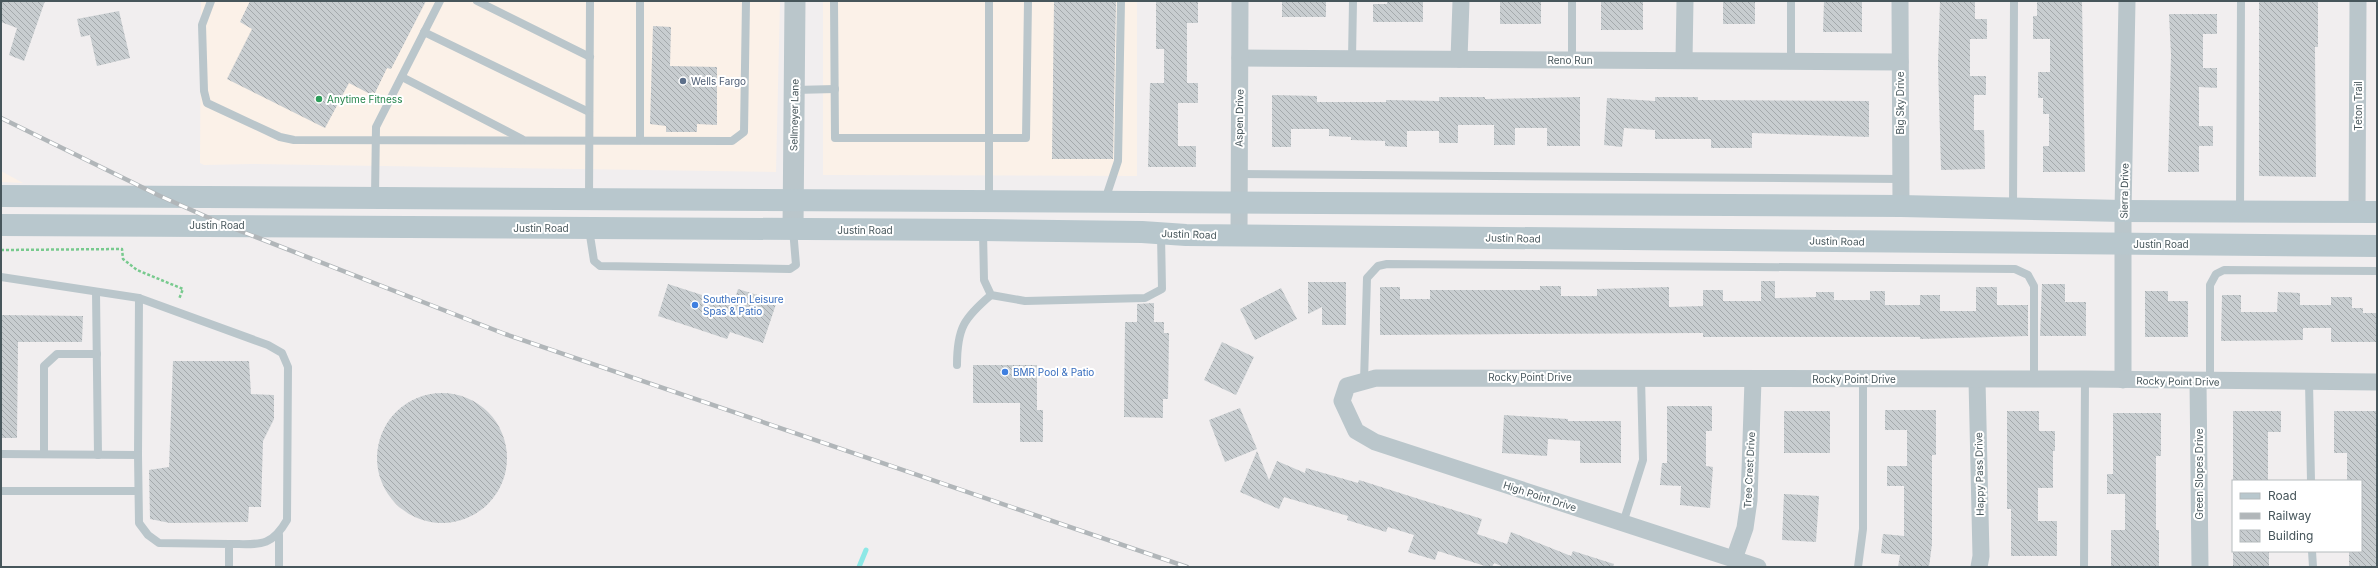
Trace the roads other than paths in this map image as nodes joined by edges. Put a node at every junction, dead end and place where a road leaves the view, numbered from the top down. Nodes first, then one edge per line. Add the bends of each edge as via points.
1 (211, 1) edge
2 (440, 1) edge
3 (477, 1) edge
4 (590, 1) edge
5 (640, 1) edge
6 (746, 1) edge
7 (796, 1) edge
8 (834, 1) edge
9 (989, 1) edge
10 (1028, 1) edge
11 (1121, 1) edge
12 (1240, 1) edge
13 (1353, 1) edge
14 (1461, 1) edge
15 (1572, 1) edge
16 (1685, 1) edge
17 (1791, 1) edge
18 (1900, 1) edge
19 (2014, 1) edge
20 (2127, 1) edge
21 (2241, 1) edge
22 (2358, 1) edge
23 (424, 32) junction
24 (590, 56) junction
25 (1240, 58) junction
26 (1352, 59) junction
27 (1459, 59) junction
28 (1572, 60) junction
29 (1684, 60) junction
30 (1790, 61) junction
31 (1900, 62) junction
32 (402, 77) junction
33 (834, 89) junction
34 (795, 90) junction
35 (589, 112) junction
36 (989, 138) junction
37 (376, 140) junction
38 (523, 140) junction
39 (589, 140) junction
40 (640, 140) junction
41 (1238, 174) junction
42 (1901, 179) junction
43 (1, 196) edge
44 (375, 197) junction
45 (589, 198) junction
46 (793, 199) junction
47 (989, 201) junction
48 (1104, 203) junction
49 (1239, 203) junction
50 (1901, 206) junction
51 (2013, 208) junction
52 (2123, 211) junction
53 (2240, 211) junction
54 (2367, 212) edge
55 (1, 225) edge
56 (588, 228) junction
57 (793, 229) junction
58 (983, 230) junction
59 (1161, 234) junction
60 (1239, 235) junction
61 (2123, 244) junction
62 (2377, 246) edge
63 (2377, 271) edge
64 (1, 277) edge
65 (96, 292) junction
66 (991, 295) junction
67 (139, 298) junction
68 (97, 354) junction
69 (957, 365) dead end
70 (1641, 377) junction
71 (1863, 379) junction
72 (2034, 379) junction
73 (2085, 379) junction
74 (1752, 380) junction
75 (1977, 380) junction
76 (2123, 380) junction
77 (1364, 381) junction
78 (2204, 381) junction
79 (2309, 382) junction
80 (2377, 382) edge
81 (1342, 401) joint
82 (1, 454) edge
83 (44, 454) junction
84 (98, 455) junction
85 (138, 455) junction
86 (2311, 480) edge
87 (1, 491) edge
88 (138, 491) junction
89 (1623, 523) junction
90 (278, 535) junction
91 (230, 544) junction
92 (2312, 552) edge
93 (1734, 559) junction
94 (230, 567) edge
95 (279, 567) edge
96 (1758, 567) edge
97 (1858, 567) edge
98 (1979, 567) edge
99 (2084, 567) edge
100 (2200, 567) edge
101 (2313, 567) edge

1 - 37 lane via 202,25 204,91 207,103 280,137 294,140
2 - 23 lane
3 - 24 lane
4 - 24 lane
5 - 40 lane
6 - 40 lane via 744,132 732,141
7 - 34 street, Sellmeyer Lane
8 - 33 lane
9 - 36 lane
10 - 36 lane via 1026,138
11 - 48 lane via 1118,161
12 - 25 street, Aspen Drive
13 - 26 lane
14 - 27 street
15 - 28 lane
16 - 29 street
17 - 30 lane
18 - 31 street, Big Sky Drive
19 - 51 lane
20 - 52 street, Sierra Drive
21 - 53 lane
22 - 54 street, Teton Trail
23 - 32 lane
23 - 35 lane
24 - 35 lane
25 - 26 street, Reno Run
25 - 41 street, Aspen Drive
26 - 27 street, Reno Run
27 - 28 street, Reno Run
28 - 29 street, Reno Run
29 - 30 street, Reno Run
30 - 31 street, Reno Run
31 - 42 street, Big Sky Drive
32 - 37 lane via 376,127
32 - 38 lane
33 - 34 lane
33 - 36 lane via 835,138
34 - 46 street, Sellmeyer Lane
35 - 39 lane
36 - 47 lane
37 - 38 lane
37 - 44 lane
38 - 39 lane
39 - 40 lane
39 - 45 lane
41 - 42 lane
41 - 49 street, Aspen Drive
42 - 50 street, Big Sky Drive
43 - 44 main road
44 - 45 main road
45 - 46 main road
46 - 47 main road
46 - 57 street, Sellmeyer Lane
47 - 48 main road
48 - 49 main road
48 - 58 main road via 1023,218 995,217
49 - 50 main road
49 - 60 street, Aspen Drive
50 - 51 main road
51 - 52 main road
52 - 53 main road
52 - 61 street, Sierra Drive
53 - 54 main road
55 - 56 main road, Justin Road
56 - 57 main road, Justin Road
56 - 57 lane via 594,261 600,266 790,269 796,265
57 - 58 main road, Justin Road
58 - 59 main road, Justin Road
58 - 66 lane via 984,280
59 - 60 main road, Justin Road
59 - 66 lane via 1162,289 1145,298 1025,301
60 - 61 main road, Justin Road
61 - 62 main road, Justin Road
61 - 76 street, Sierra Drive
63 - 78 lane via 2224,270 2216,274 2210,285
64 - 65 lane
65 - 67 lane
65 - 68 lane
66 - 69 lane via 969,314 957,342
67 - 85 lane
67 - 90 lane via 268,345 282,353 288,366 287,520
68 - 83 lane via 58,354 44,366
68 - 84 lane
70 - 74 street, Rocky Point Drive
70 - 77 street, Rocky Point Drive via 1376,378
70 - 89 lane via 1643,460
71 - 74 street, Rocky Point Drive
71 - 75 street, Rocky Point Drive
71 - 97 lane via 1863,529
72 - 73 street, Rocky Point Drive
72 - 75 street, Rocky Point Drive
72 - 77 lane via 2034,286 2028,275 2015,269 1387,264 1378,266 1367,278
73 - 76 street, Rocky Point Drive
73 - 99 lane
74 - 93 street, Tree Crest Drive via 1749,500 1745,528
75 - 98 street, Happy Pass Drive via 1981,556
76 - 78 street, Rocky Point Drive
77 - 81 street, Rocky Point Drive via 1347,386
78 - 79 street, Rocky Point Drive
78 - 100 street, Green Slopes Drive
79 - 80 street, Rocky Point Drive
79 - 86 lane
81 - 89 street, High Point Drive via 1356,431 1375,442
82 - 83 lane
83 - 84 lane
84 - 85 lane
85 - 88 lane
87 - 88 lane
88 - 91 lane via 139,523 148,535 159,543
89 - 93 street, High Point Drive
90 - 91 lane via 262,544
90 - 95 lane
91 - 94 lane
92 - 101 lane
93 - 96 street, High Point Drive

